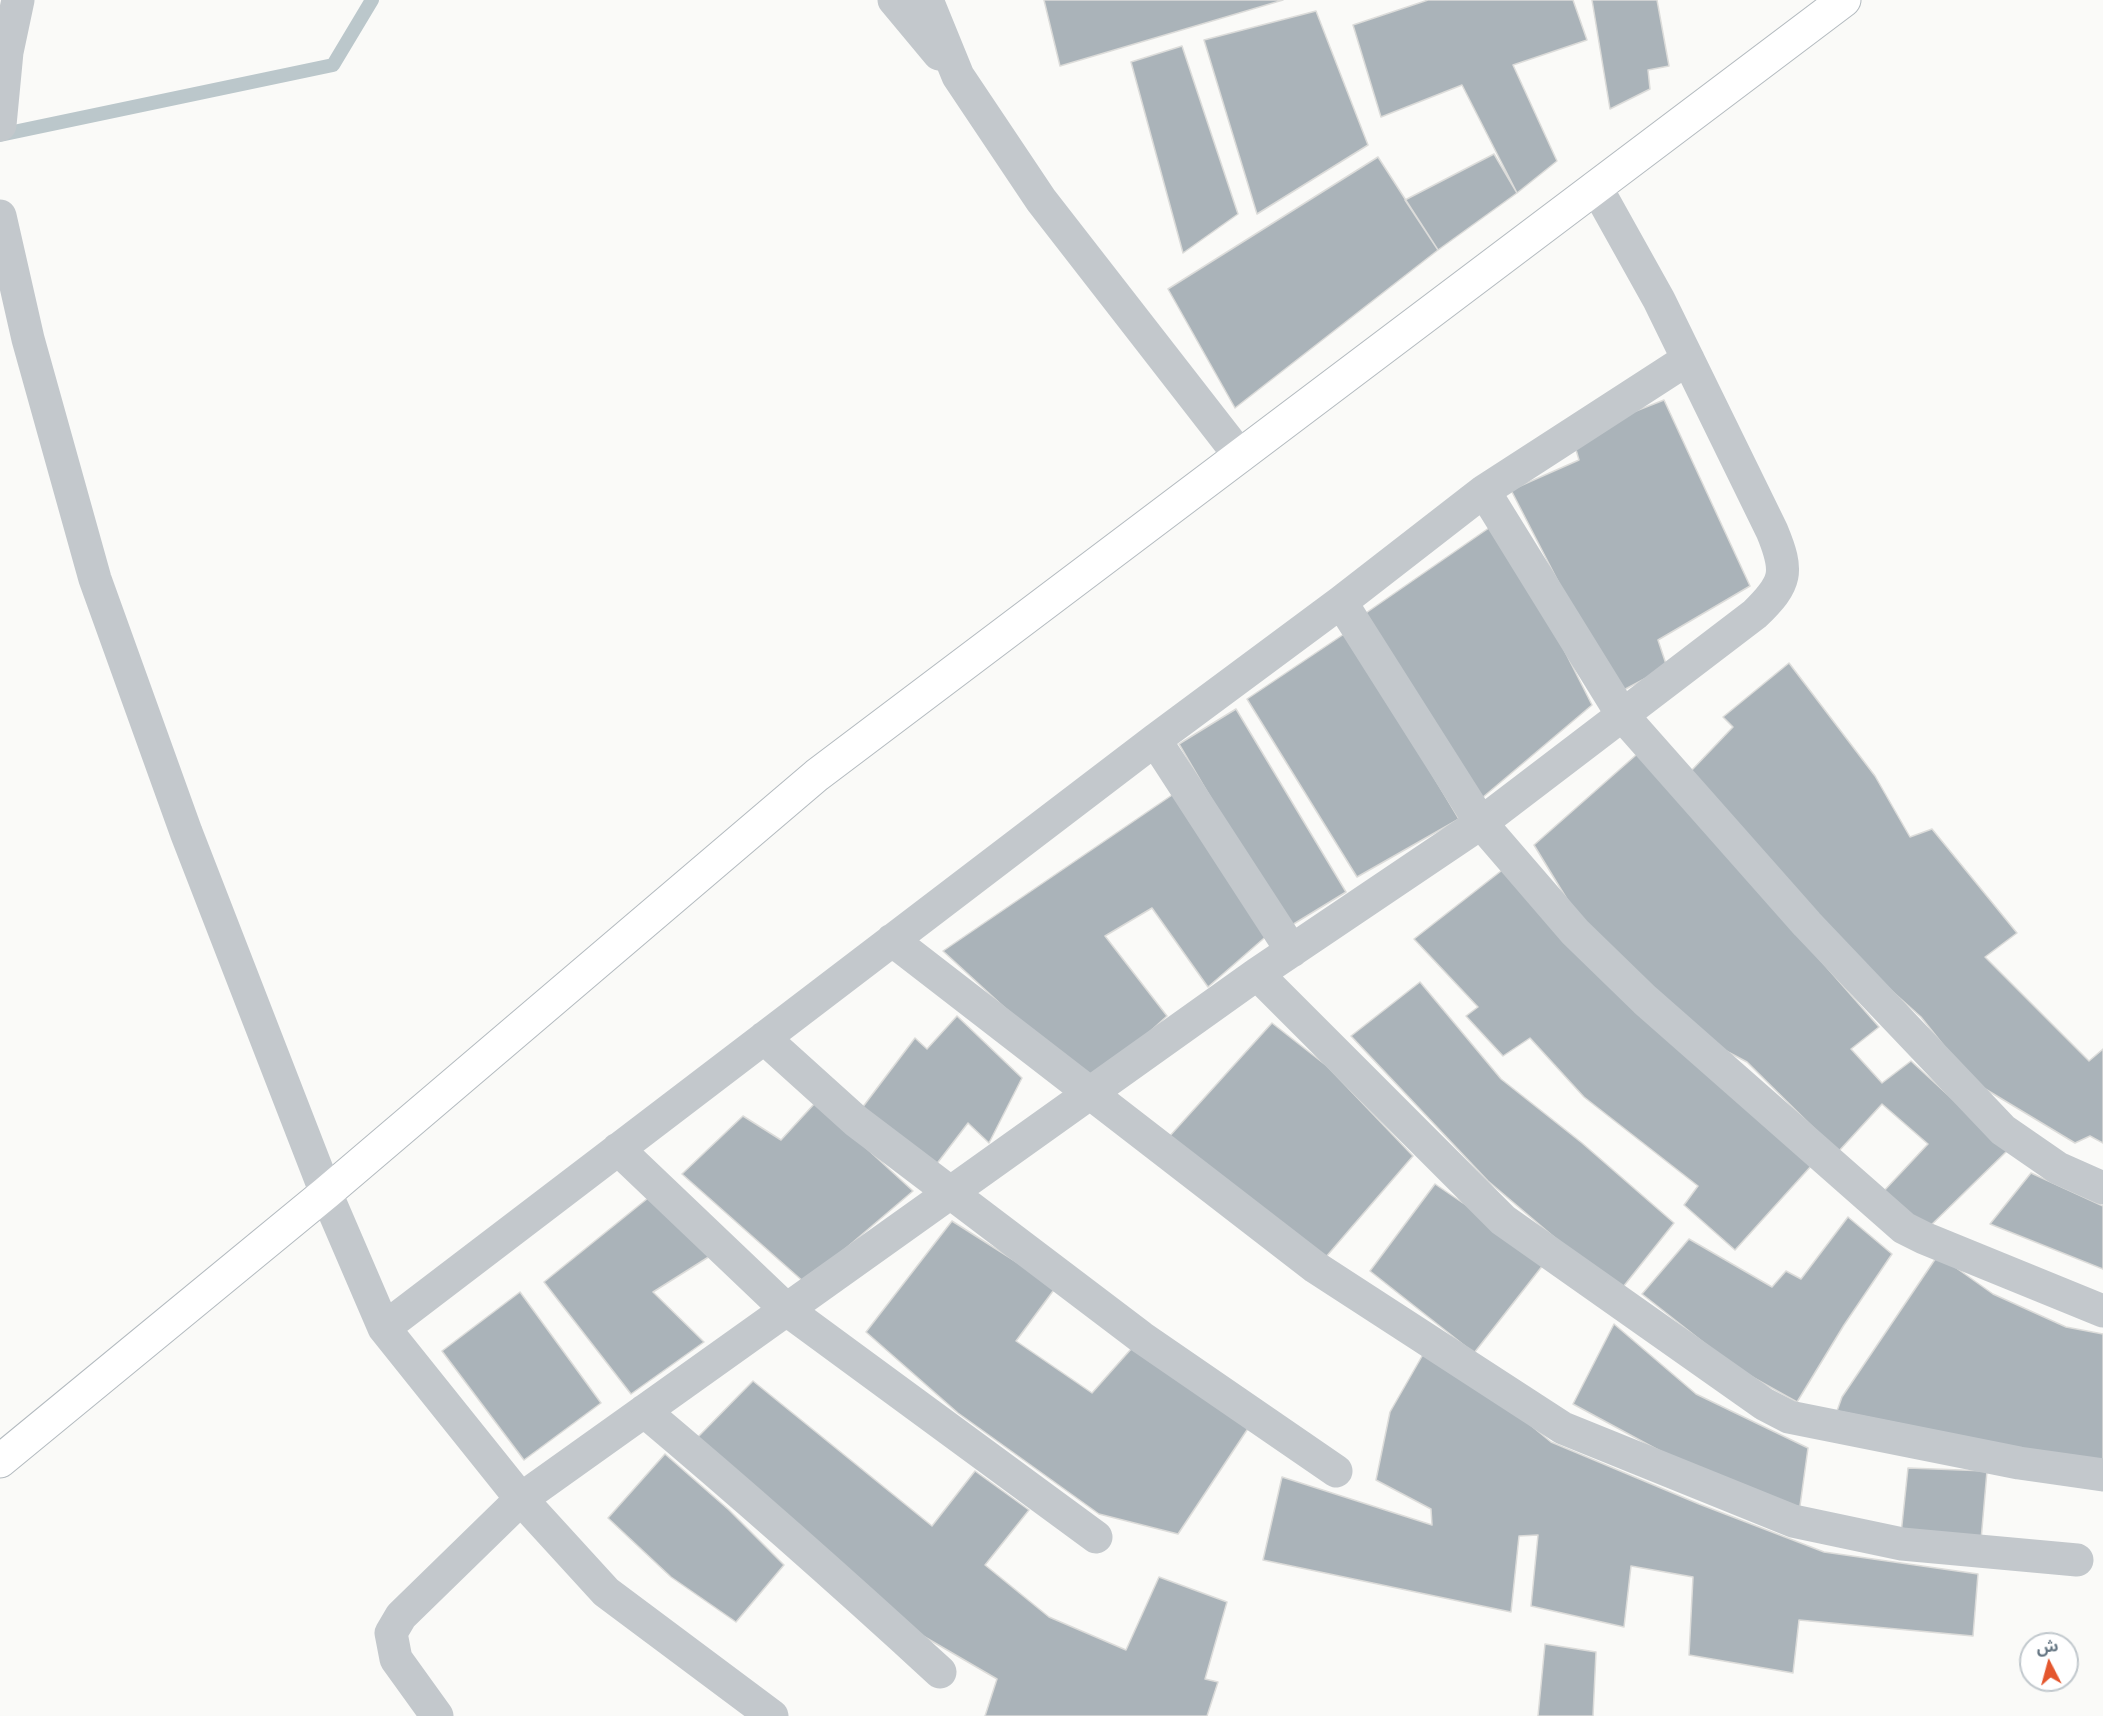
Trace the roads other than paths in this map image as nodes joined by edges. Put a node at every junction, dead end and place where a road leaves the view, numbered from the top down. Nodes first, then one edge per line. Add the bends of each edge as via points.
1 (18, 0) edge
2 (894, 0) edge
3 (927, 0) edge
4 (1844, 0) edge
5 (958, 76) junction
6 (0, 125) edge
7 (1596, 187) junction
8 (0, 216) edge
9 (1688, 359) junction
10 (1240, 456) junction
11 (1484, 491) junction
12 (1341, 602) junction
13 (1623, 716) junction
14 (1155, 740) junction
15 (1481, 823) junction
16 (892, 940) junction
17 (1292, 951) junction
18 (1257, 974) junction
19 (764, 1038) junction
20 (1092, 1094) junction
21 (618, 1149) junction
22 (2103, 1188) edge
23 (950, 1192) junction
24 (326, 1193) junction
25 (787, 1310) junction
26 (2103, 1311) edge
27 (384, 1328) junction
28 (644, 1411) junction
29 (0, 1461) edge
30 (1336, 1471) dead end
31 (2103, 1475) edge
32 (521, 1499) junction
33 (1096, 1537) dead end
34 (2077, 1560) dead end
35 (940, 1672) dead end
36 (437, 1716) edge
37 (772, 1716) edge

1 - 6 street via 7,52
2 - 5 street
3 - 5 street
4 - 7 street
5 - 10 street via 1041,201
7 - 9 street
7 - 10 street
8 - 24 street via 28,339 95,579 186,832
9 - 11 street
9 - 13 street via 1772,531 1781,554 1783,574 1773,596 1755,614
10 - 24 street via 817,776
11 - 12 street
11 - 13 street
12 - 14 street
12 - 15 street
13 - 15 street
13 - 22 street via 1807,924 2002,1130 2058,1168
14 - 16 street
14 - 17 street
15 - 17 street
15 - 26 street via 1575,932 1645,1000 1904,1228
16 - 19 street
16 - 20 street
17 - 18 street
18 - 20 street
18 - 31 street via 1503,1220 1764,1404 1789,1417 2019,1463
19 - 21 street
19 - 23 street via 856,1122
20 - 23 street
20 - 34 street via 1315,1267 1563,1428 1793,1521 1902,1544
21 - 25 street
21 - 27 street
23 - 25 street
23 - 30 street via 1141,1337
24 - 27 street
24 - 29 street
25 - 28 street
25 - 33 street
27 - 32 street
28 - 32 street
28 - 35 street via 809,1552
32 - 36 street via 401,1616 391,1633 396,1659
32 - 37 street via 606,1592

